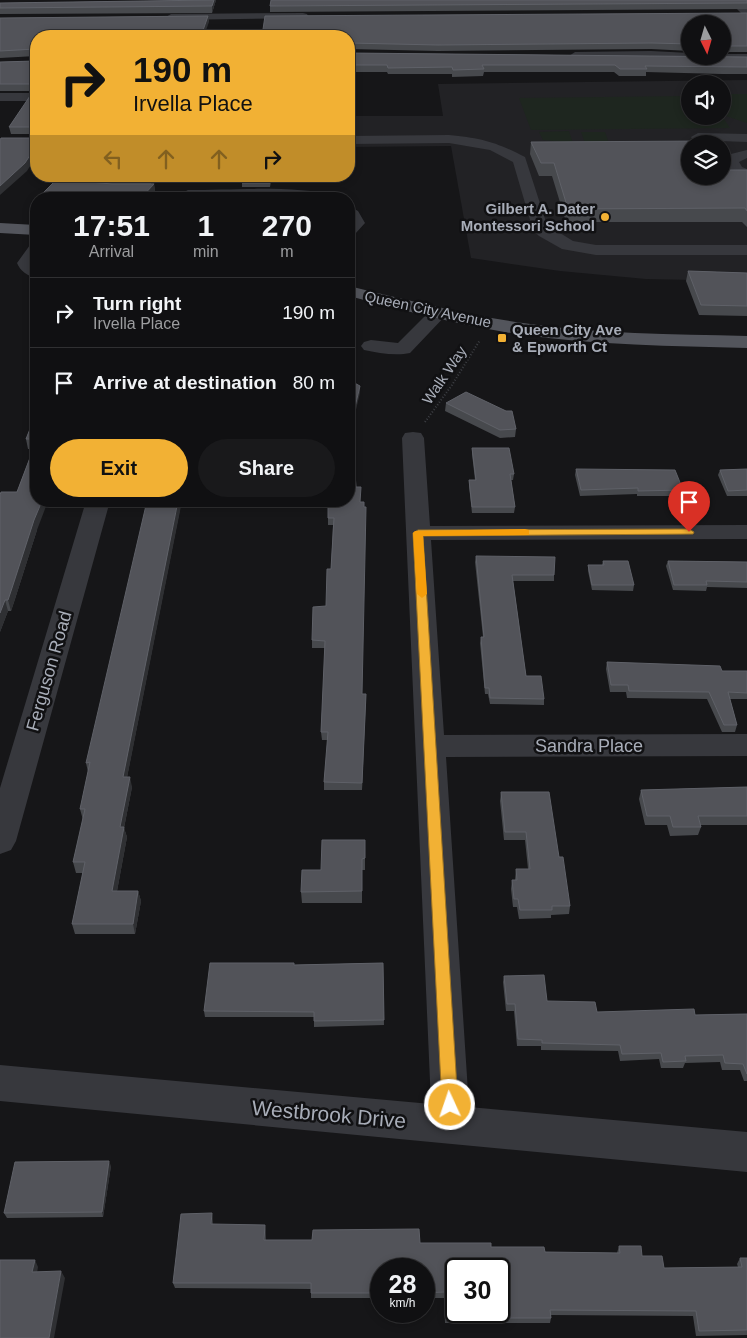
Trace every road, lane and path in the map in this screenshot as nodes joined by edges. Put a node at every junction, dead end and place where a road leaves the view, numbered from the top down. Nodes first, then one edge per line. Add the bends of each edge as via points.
1 (733, 0) edge
2 (747, 13) edge
3 (727, 14) edge
4 (318, 16) edge
5 (164, 18) edge
6 (564, 56) edge
7 (747, 58) edge
8 (30, 97) edge
9 (0, 98) edge
10 (731, 138) edge
11 (747, 138) edge
12 (355, 140) edge
13 (747, 154) edge
14 (747, 174) edge
15 (93, 184) edge
16 (104, 192) edge
17 (0, 228) edge
18 (30, 230) edge
19 (747, 250) edge
20 (30, 257) edge
21 (30, 268) edge
22 (355, 292) edge
23 (439, 313) junction
24 (491, 323) junction
25 (747, 342) edge
26 (370, 346) dead end
27 (413, 438) joint
28 (96, 507) edge
29 (747, 532) edge
30 (418, 533) junction
31 (747, 745) edge
32 (431, 746) junction
33 (0, 841) edge
34 (0, 1083) edge
35 (451, 1125) junction
36 (747, 1152) edge

1 - 2 street
2 - 3 street
4 - 5 street
6 - 7 street
8 - 9 street
10 - 11 street
12 - 19 street via 462,140 495,147 520,160 539,227 568,245 596,250
13 - 14 street via 738,155 732,162 737,170
15 - 16 street
17 - 18 main road
20 - 21 street via 26,263
22 - 23 main road, Queen City Avenue
23 - 24 main road, Queen City Avenue
23 - 26 street via 403,349
24 - 25 main road, Queen City Avenue via 606,337
24 - 27 path, Walk Way via 452,386
27 - 30 street
28 - 33 street, Ferguson Road
29 - 30 street
30 - 32 street
31 - 32 street, Sandra Place
32 - 35 street
34 - 35 street, Westbrook Drive
35 - 36 street, Westbrook Drive

